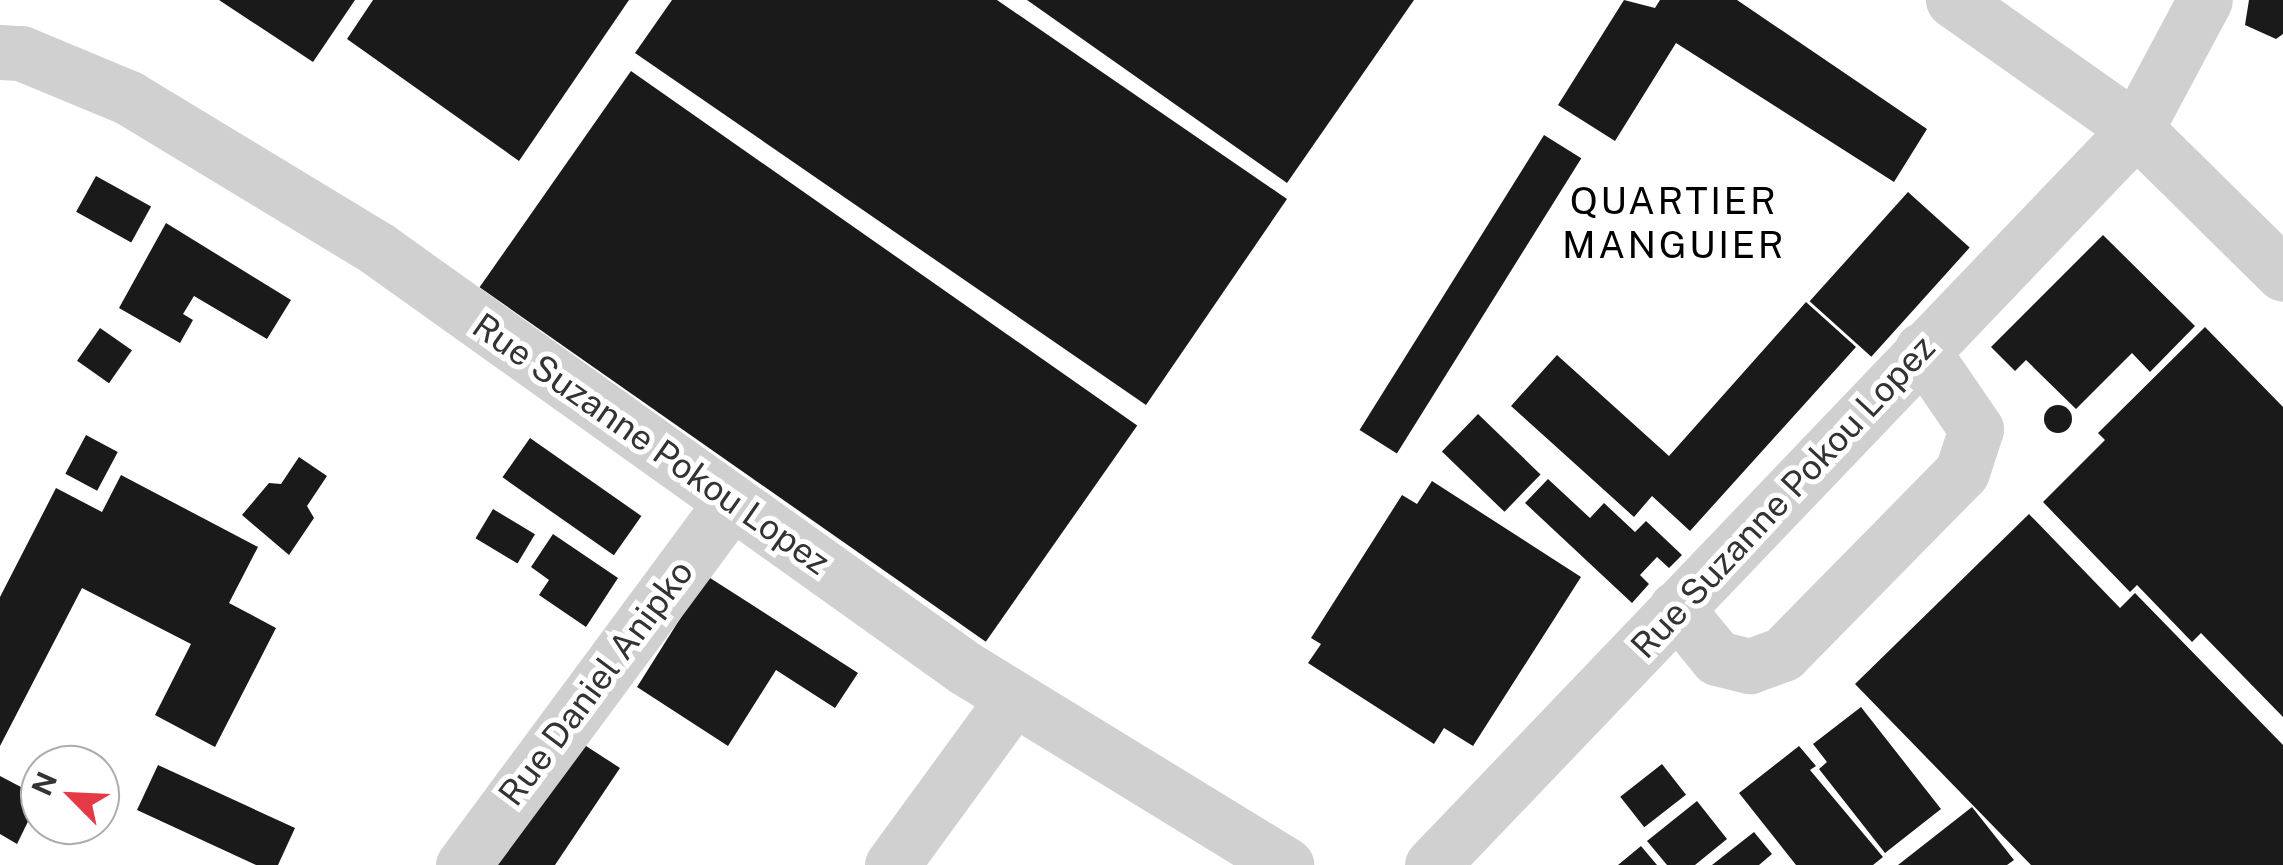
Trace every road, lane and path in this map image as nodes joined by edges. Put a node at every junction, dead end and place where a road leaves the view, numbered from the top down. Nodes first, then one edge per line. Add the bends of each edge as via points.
1 (1953, 0) edge
2 (2205, 0) edge
3 (0, 52) edge
4 (2136, 129) junction
5 (2283, 274) edge
6 (1922, 350) junction
7 (732, 502) junction
8 (1676, 608) junction
9 (1012, 698) junction
10 (462, 865) edge
11 (892, 865) edge
12 (1287, 865) edge
13 (1432, 865) edge

1 - 4 street
2 - 4 street, Rue Suzanne Pokou Lopez
3 - 7 street, Rue Suzanne Pokou Lopez via 21,53 129,98 378,249
4 - 5 street
4 - 6 street, Rue Suzanne Pokou Lopez
6 - 8 street, Rue Suzanne Pokou Lopez
6 - 8 street via 1976,429 1962,472 1783,654 1750,666 1717,658
7 - 9 street, Rue Suzanne Pokou Lopez
7 - 10 street, Rue Daniel Anipko
8 - 13 street, Rue Suzanne Pokou Lopez
9 - 11 street
9 - 12 street, Rue Suzanne Pokou Lopez

